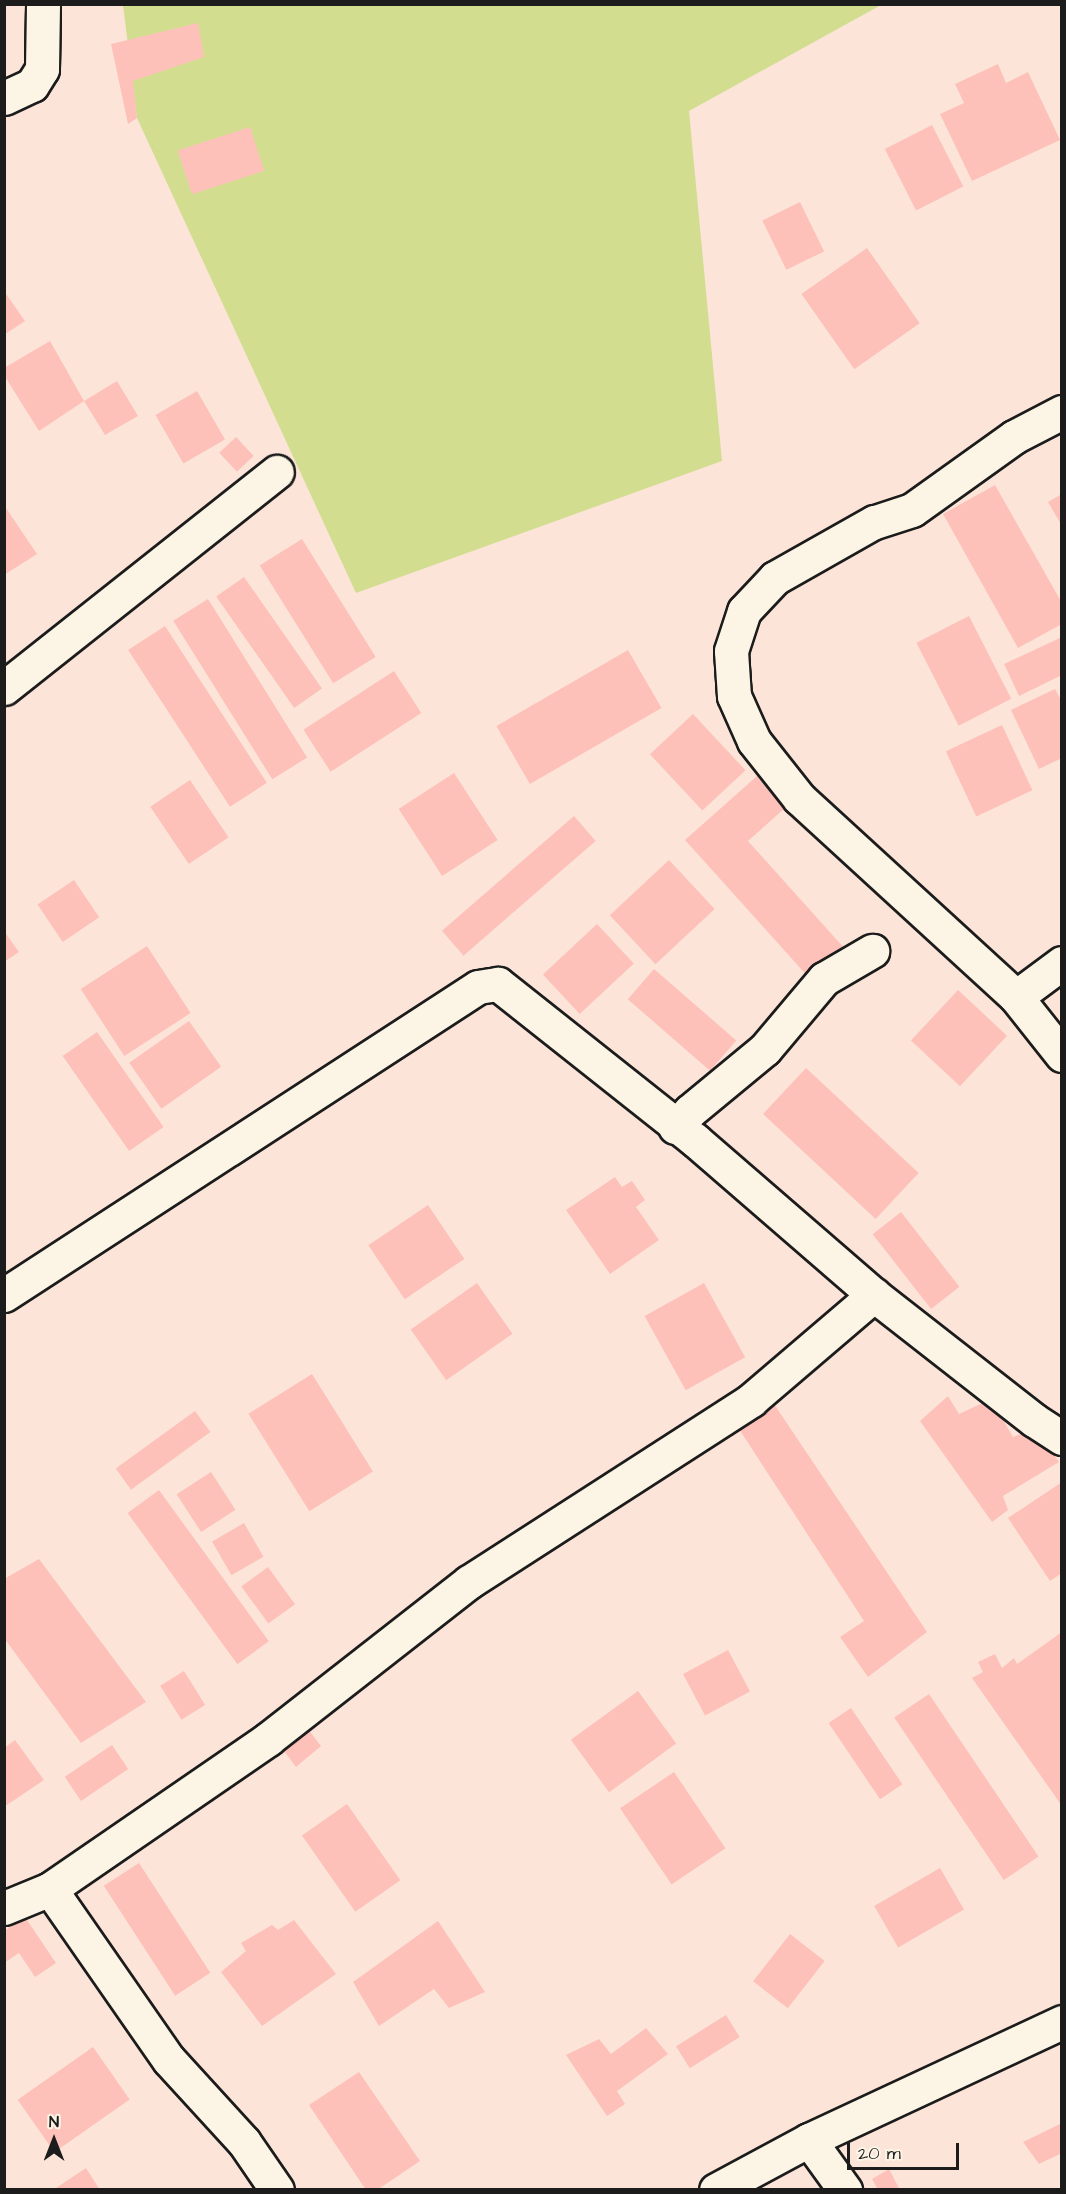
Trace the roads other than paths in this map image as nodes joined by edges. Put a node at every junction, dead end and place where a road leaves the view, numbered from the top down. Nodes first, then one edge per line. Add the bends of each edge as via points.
1 (43, 4) edge
2 (4, 98) edge
3 (1062, 412) edge
4 (277, 472) dead end
5 (4, 688) edge
6 (872, 951) dead end
7 (1062, 963) edge
8 (1016, 997) junction
9 (1062, 1055) edge
10 (675, 1127) junction
11 (4, 1295) edge
12 (874, 1295) junction
13 (1062, 1438) edge
14 (50, 1889) junction
15 (4, 1908) edge
16 (1062, 2022) edge
17 (809, 2140) junction
18 (278, 2190) edge
19 (716, 2190) edge
20 (845, 2190) edge

1 - 2 street via 42,69 32,85
3 - 8 street via 1014,437 912,510 874,522 775,578 744,611 731,651 734,696 754,741 799,798
4 - 5 street
6 - 10 street via 824,979 765,1049
7 - 8 street
8 - 9 street
10 - 11 street via 498,984 478,987 21,1288
10 - 12 street via 813,1239
12 - 13 street
12 - 14 street via 751,1400 469,1582 268,1739
14 - 15 street
14 - 18 street via 169,2060 244,2142
16 - 17 street
17 - 19 street
17 - 20 street

